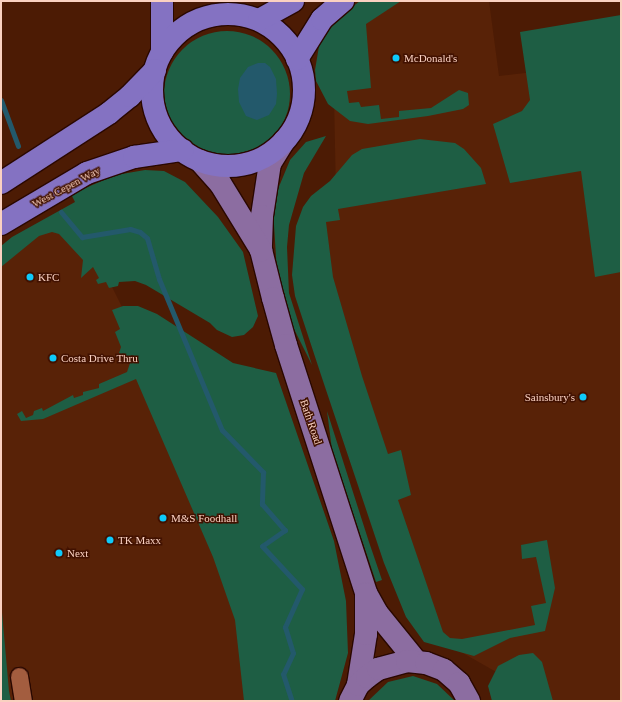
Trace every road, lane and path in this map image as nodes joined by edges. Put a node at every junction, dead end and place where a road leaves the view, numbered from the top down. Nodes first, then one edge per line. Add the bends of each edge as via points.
1 (162, 1) edge
2 (201, 1) edge
3 (293, 1) edge
4 (343, 1) edge
5 (229, 14) junction
6 (259, 20) junction
7 (297, 59) junction
8 (159, 61) junction
9 (284, 142) junction
10 (182, 150) junction
11 (200, 161) junction
12 (1, 183) edge
13 (1, 224) edge
14 (262, 250) junction
15 (366, 593) junction
16 (416, 661) junction
17 (19, 676) dead end
18 (354, 693) edge
19 (23, 701) edge
20 (469, 701) edge

1 - 8 highway
2 - 5 highway via 207,6
3 - 6 highway
4 - 7 highway via 322,19
5 - 6 highway
5 - 8 highway via 209,16 190,24 174,36
6 - 7 highway via 276,31 290,46
7 - 9 highway via 304,84 301,113
8 - 10 highway via 152,89 155,112 166,133
8 - 12 highway via 109,113
9 - 11 highway via 266,156 245,164 223,166
9 - 14 main road, Bath Road via 270,163 262,216
10 - 11 highway
10 - 13 highway, West Cepen Way via 134,157 87,173
11 - 14 main road, Bath Road via 220,183
14 - 15 main road, Bath Road via 286,344
15 - 16 main road, Bath Road via 377,613
15 - 18 main road, Bath Road via 366,634
16 - 18 main road via 378,670
16 - 20 main road via 444,670 459,683
17 - 19 street

